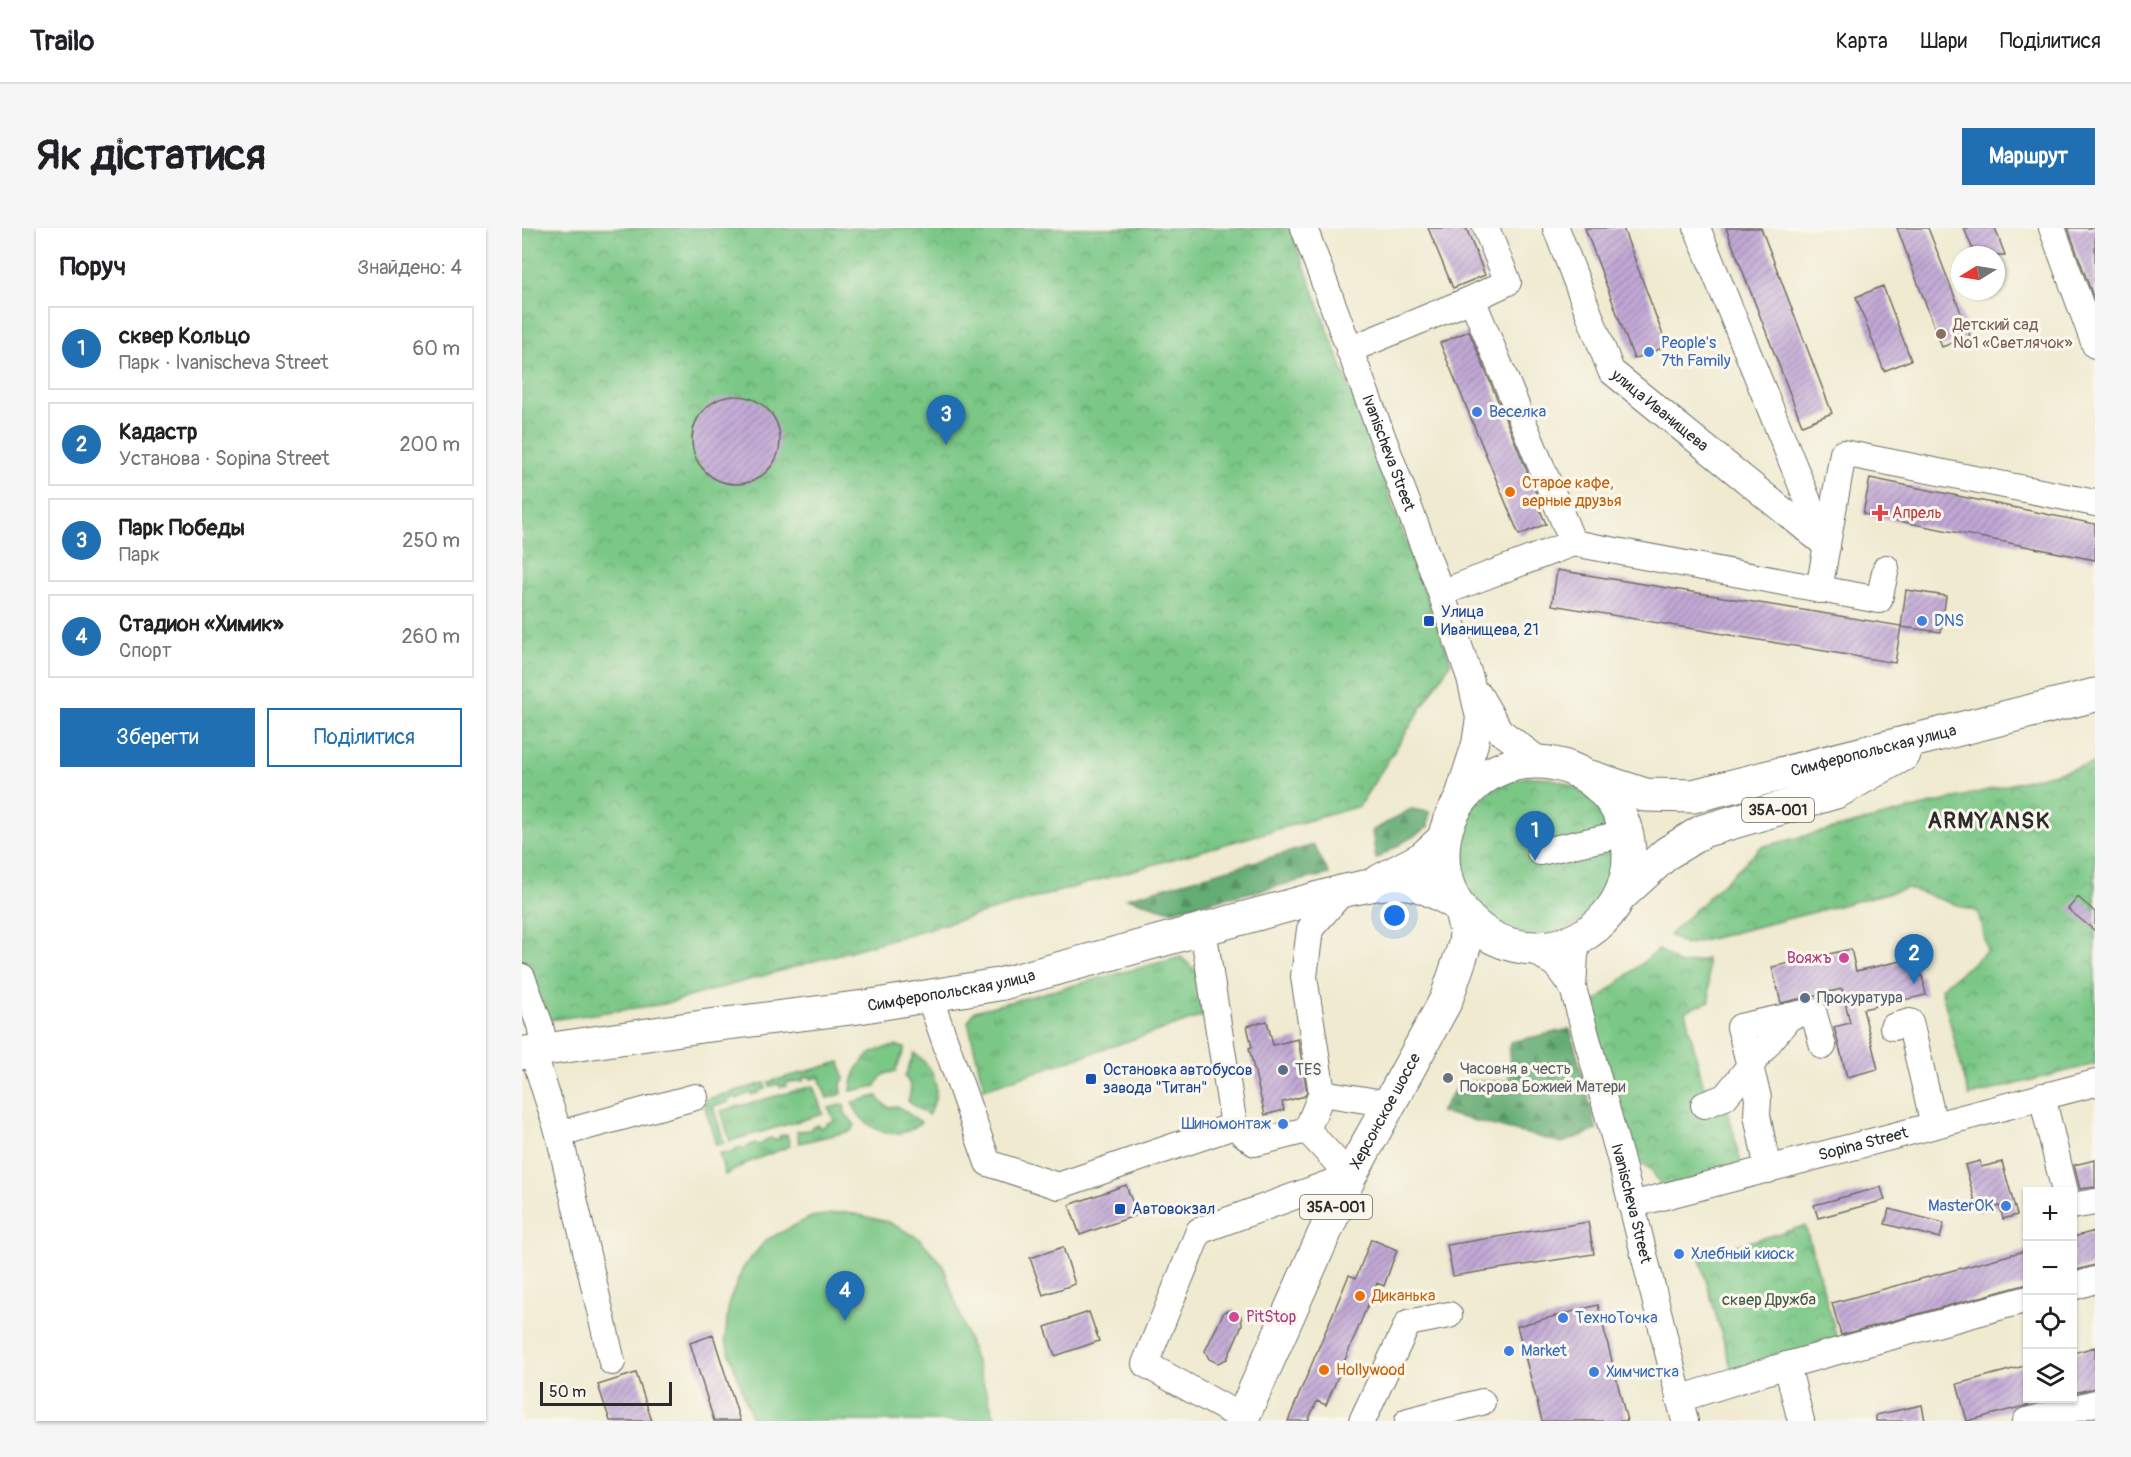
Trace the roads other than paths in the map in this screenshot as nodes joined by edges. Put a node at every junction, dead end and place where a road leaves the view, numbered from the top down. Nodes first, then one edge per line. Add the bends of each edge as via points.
1 (1304, 228) edge
2 (1486, 228) edge
3 (1556, 228) edge
4 (1697, 228) edge
5 (2052, 228) edge
6 (1472, 299) junction
7 (2095, 345) edge
8 (1349, 350) junction
9 (2095, 503) edge
10 (1573, 543) junction
11 (1827, 546) junction
12 (1886, 568) dead end
13 (1819, 590) junction
14 (1441, 593) junction
15 (1470, 678) junction
16 (2095, 694) edge
17 (1943, 734) junction
18 (1540, 761) junction
19 (1588, 777) junction
20 (1449, 824) junction
21 (1627, 833) junction
22 (1540, 852) dead end
23 (1358, 888) junction
24 (1620, 896) junction
25 (1459, 907) junction
26 (1203, 929) junction
27 (1587, 933) junction
28 (1526, 948) junction
29 (522, 977) edge
30 (1573, 988) junction
31 (929, 996) junction
32 (1446, 1000) junction
33 (1893, 1027) dead end
34 (1822, 1046) dead end
35 (533, 1052) edge
36 (1750, 1066) junction
37 (2095, 1083) edge
38 (1322, 1093) junction
39 (2042, 1096) junction
40 (695, 1097) dead end
41 (1390, 1104) junction
42 (1704, 1105) dead end
43 (1934, 1125) junction
44 (1234, 1126) junction
45 (1306, 1131) junction
46 (559, 1134) junction
47 (1768, 1170) junction
48 (1350, 1176) junction
49 (2064, 1187) edge
50 (2095, 1202) edge
51 (1631, 1205) junction
52 (2077, 1205) edge
53 (2095, 1280) edge
54 (2077, 1286) edge
55 (2023, 1300) edge
56 (1449, 1315) dead end
57 (612, 1362) dead end
58 (1787, 1365) junction
59 (1482, 1402) dead end
60 (2095, 1403) edge
61 (1682, 1410) edge
62 (1242, 1419) edge
63 (1362, 1421) edge
64 (1408, 1421) edge
65 (1801, 1421) edge
66 (2026, 1421) edge

1 - 8 street, Ivanischeva Street
2 - 6 street via 1508,282
3 - 11 street, улица Иванищева via 1611,372
4 - 11 street
5 - 7 street
6 - 8 street
6 - 10 street
8 - 14 street, Ivanischeva Street
9 - 11 street via 1843,453
10 - 13 street
10 - 14 street
11 - 13 street
12 - 13 street via 1879,600
14 - 15 street, Ivanischeva Street
15 - 18 street, Ivanischeva Street via 1500,731
15 - 20 street, Ivanischeva Street via 1479,718 1475,744
16 - 17 highway, 35А-001
17 - 19 highway, Симферопольская улица / 35А-001 via 1693,796 1646,795
17 - 24 highway, Симферопольская улица / 35А-001 via 1836,792 1703,831 1667,853
18 - 19 highway, 35А-001 via 1573,768
18 - 20 highway, 35А-001 via 1514,763 1490,773 1469,789
19 - 21 highway, 35А-001 via 1606,792
20 - 23 main road, Симферопольская улица via 1422,858
20 - 25 highway, 35А-001 via 1443,861 1447,883
21 - 22 street
21 - 24 highway, 35А-001 via 1627,876
23 - 25 main road, Симферопольская улица via 1400,883 1421,886
23 - 26 main road, Симферопольская улица
23 - 38 street via 1310,929 1304,977
24 - 27 highway, 35А-001
25 - 28 highway, 35А-001 via 1488,935
25 - 32 highway, Херсонское шоссе / 35А-001 via 1465,944
26 - 31 main road, Симферопольская улица via 1001,984
26 - 44 street
27 - 28 highway, 35А-001 via 1550,947
27 - 30 street, Ivanischeva Street via 1578,943
28 - 30 street, Ivanischeva Street via 1556,964
28 - 32 highway, Херсонское шоссе / 35А-001 via 1486,961
29 - 35 street via 540,1025
30 - 51 street, Ivanischeva Street
31 - 35 main road, Симферопольская улица
31 - 44 street via 988,1163 1058,1186
32 - 41 highway, Херсонское шоссе / 35А-001
33 - 43 street via 1910,1022
34 - 36 street via 1813,1011 1740,1028
35 - 46 street
36 - 42 street via 1725,1097
36 - 47 street
37 - 39 street, Sopina Street
38 - 41 street
38 - 45 street
39 - 43 street, Sopina Street
39 - 49 street
40 - 46 street
41 - 48 highway, Херсонское шоссе / 35А-001
43 - 47 street, Sopina Street
44 - 45 street via 1255,1143
45 - 48 street
46 - 57 street
47 - 51 street, Sopina Street
48 - 62 highway, Херсонское шоссе / 35А-001
48 - 62 street via 1199,1231 1145,1364
50 - 52 street
51 - 61 street, Ivanischeva Street
53 - 54 street
55 - 58 street
56 - 63 street via 1408,1323
58 - 61 street
58 - 65 street
59 - 64 street
60 - 66 street

